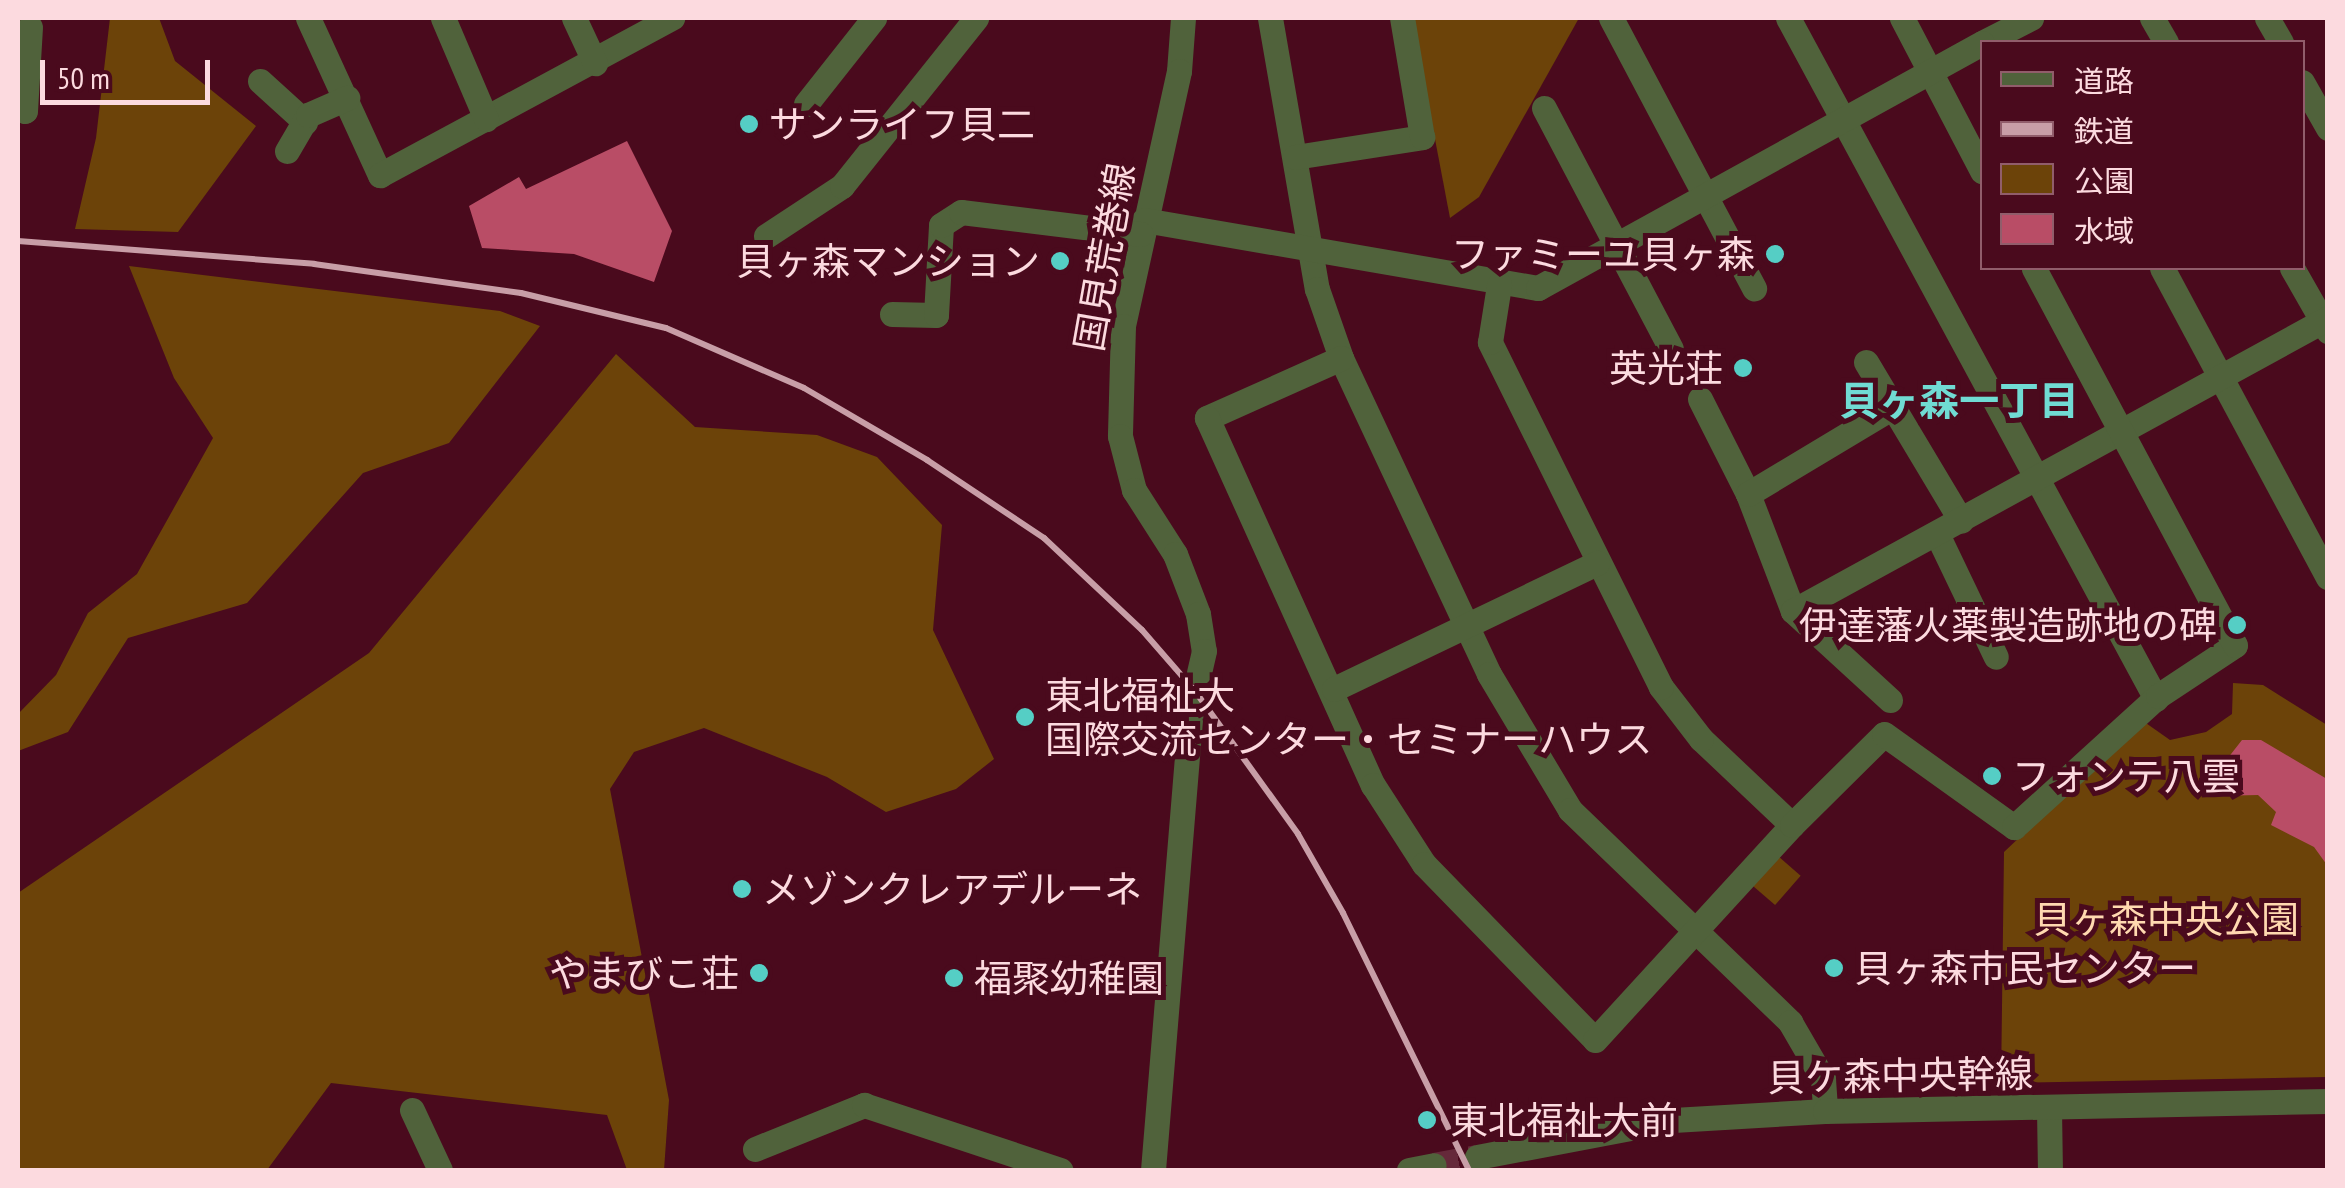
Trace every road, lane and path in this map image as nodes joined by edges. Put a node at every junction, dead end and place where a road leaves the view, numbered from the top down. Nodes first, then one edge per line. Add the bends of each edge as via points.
1 (308, 18) edge
2 (444, 18) edge
3 (574, 18) edge
4 (672, 18) edge
5 (874, 18) edge
6 (976, 18) edge
7 (1183, 18) edge
8 (1270, 18) edge
9 (1402, 18) edge
10 (1611, 18) edge
11 (1788, 18) edge
12 (1902, 18) edge
13 (2152, 18) edge
14 (2267, 18) edge
15 (2030, 24) edge
16 (34, 27) edge
17 (1990, 40) edge
18 (2165, 40) edge
19 (2279, 40) edge
20 (1980, 45) edge
21 (595, 63) junction
22 (1929, 71) junction
23 (260, 81) dead end
24 (2305, 87) edge
25 (346, 98) junction
26 (808, 105) dead end
27 (1544, 108) dead end
28 (30, 111) edge
29 (486, 119) junction
30 (1840, 121) junction
31 (305, 122) junction
32 (2328, 128) edge
33 (287, 151) dead end
34 (1295, 157) junction
35 (1980, 167) edge
36 (1705, 196) junction
37 (1142, 227) junction
38 (766, 236) dead end
39 (1616, 244) junction
40 (1310, 251) junction
41 (2035, 270) edge
42 (2163, 270) edge
43 (2293, 270) edge
44 (1499, 285) junction
45 (1754, 288) dead end
46 (892, 314) dead end
47 (2326, 324) edge
48 (1671, 350) dead end
49 (1341, 358) junction
50 (1866, 362) dead end
51 (2220, 375) junction
52 (1700, 399) dead end
53 (1893, 406) junction
54 (2121, 430) junction
55 (2035, 482) junction
56 (1748, 494) junction
57 (1961, 521) junction
58 (1937, 534) junction
59 (1597, 563) junction
60 (2328, 577) edge
61 (1793, 611) junction
62 (1466, 626) junction
63 (1996, 657) dead end
64 (1199, 672) dead end
65 (1334, 688) junction
66 (2156, 699) junction
67 (1890, 700) dead end
68 (1190, 707) dead end
69 (1792, 825) junction
70 (1694, 932) junction
71 (2328, 1101) edge
72 (2049, 1109) junction
73 (412, 1110) dead end
74 (1824, 1111) junction
75 (755, 1149) dead end
76 (1477, 1158) tunnel mouth
77 (440, 1170) edge
78 (1060, 1170) edge
79 (1153, 1170) edge
80 (2050, 1170) edge

1 - 25 street
2 - 29 street
3 - 21 street
4 - 21 street
5 - 26 street
6 - 38 street via 842,186
7 - 37 street, 国見荒巻線 via 1179,71
8 - 34 street
9 - 34 street via 1422,138
10 - 36 street
11 - 30 street
12 - 22 street
13 - 18 street
14 - 19 street
15 - 17 street
16 - 28 street
20 - 22 street
21 - 29 street
22 - 30 street
22 - 35 street
23 - 31 street
24 - 32 street
25 - 29 street via 380,175
25 - 31 street
27 - 39 street
30 - 36 street
30 - 55 street
31 - 33 street
34 - 40 street
36 - 39 street
36 - 45 street
37 - 40 street
37 - 46 street via 961,212 941,225 936,315
37 - 64 street, 国見荒巻線 via 1123,326 1120,436 1134,490 1176,554 1198,614 1204,651
39 - 44 street via 1538,288
39 - 48 street
40 - 44 street
40 - 49 street
41 - 54 street
42 - 51 street
43 - 47 street
44 - 59 street via 1490,342
47 - 51 street
49 - 62 street
49 - 65 street via 1207,418
50 - 53 street
51 - 54 street
51 - 60 street
52 - 56 street
53 - 56 street
53 - 57 street
54 - 55 street
54 - 66 street via 2235,644
55 - 57 street
55 - 66 street
56 - 61 street
57 - 58 street
58 - 61 street
58 - 63 street
59 - 62 street
59 - 69 street via 1661,686 1702,739
61 - 67 street
62 - 65 street
62 - 70 street via 1570,810
65 - 70 street via 1373,785 1424,864 1595,1040
66 - 69 street via 2014,827 1884,734
68 - 79 street
69 - 70 street
70 - 74 street via 1810,1049 1823,1079
71 - 72 street, 貝ケ森中央幹線
72 - 74 street, 貝ケ森中央幹線
72 - 80 street
73 - 77 street
74 - 76 street, 貝ケ森中央幹線 via 1673,1120
75 - 78 street via 864,1105

